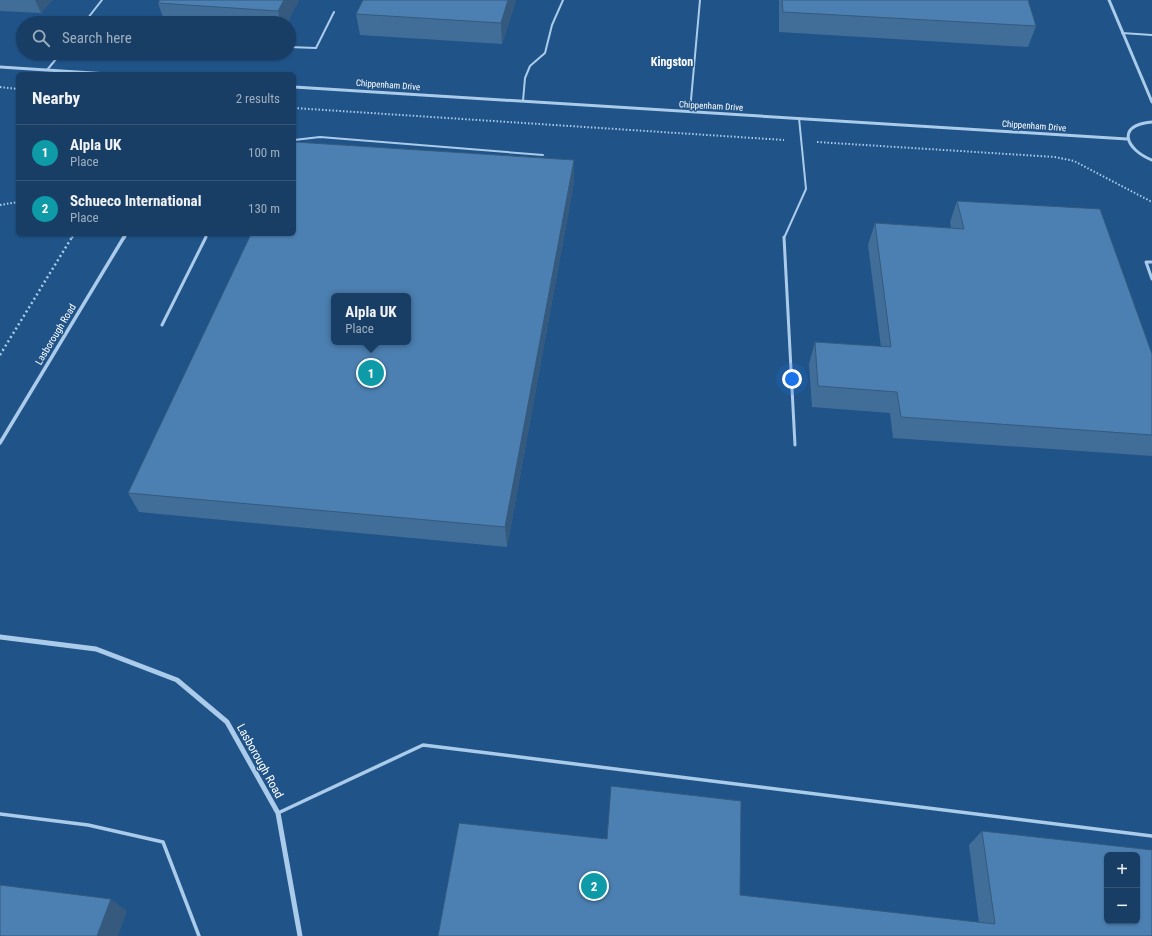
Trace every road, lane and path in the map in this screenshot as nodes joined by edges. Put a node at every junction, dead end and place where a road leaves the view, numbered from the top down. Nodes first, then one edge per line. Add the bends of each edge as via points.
1 (102, 0) edge
2 (563, 0) edge
3 (700, 0) edge
4 (1109, 0) edge
5 (334, 12) dead end
6 (89, 16) edge
7 (1122, 33) junction
8 (1152, 35) edge
9 (296, 47) edge
10 (55, 60) edge
11 (0, 67) edge
12 (47, 70) junction
13 (78, 72) edge
14 (0, 87) edge
15 (296, 87) edge
16 (16, 89) edge
17 (523, 101) junction
18 (1152, 102) edge
19 (296, 108) edge
20 (690, 111) junction
21 (799, 118) junction
22 (1152, 122) edge
23 (1127, 139) junction
24 (296, 140) edge
25 (802, 141) junction
26 (543, 154) dead end
27 (1152, 160) edge
28 (16, 202) edge
29 (1152, 202) edge
30 (0, 205) edge
31 (73, 236) edge
32 (125, 236) edge
33 (206, 236) edge
34 (1152, 262) edge
35 (1152, 279) edge
36 (162, 325) dead end
37 (0, 355) edge
38 (0, 443) edge
39 (795, 445) dead end
40 (0, 638) edge
41 (0, 814) edge
42 (278, 814) junction
43 (1152, 836) edge
44 (199, 936) edge
45 (300, 936) edge

1 - 6 lane
2 - 17 lane via 552,25 545,53 530,66 525,78
3 - 20 lane
4 - 7 street
5 - 9 lane via 316,48
7 - 8 lane
7 - 18 street
10 - 12 lane
11 - 12 street
12 - 13 street
14 - 16 path
15 - 17 street, Chippenham Drive
17 - 20 street, Chippenham Drive
19 - 25 path
20 - 21 street, Chippenham Drive
21 - 23 street, Chippenham Drive
21 - 25 lane
22 - 23 street via 1132,127
23 - 27 street via 1135,150
24 - 26 lane via 320,137
25 - 29 path via 1055,157 1074,161
25 - 39 lane via 806,189 784,236
28 - 30 path
31 - 37 path
32 - 38 street, Lasborough Road
33 - 36 lane
34 - 35 lane via 1146,262
40 - 42 street, Lasborough Road via 96,648 177,680 227,722
41 - 44 lane via 88,824 163,842
42 - 43 lane via 423,745
42 - 45 street, Lasborough Road

